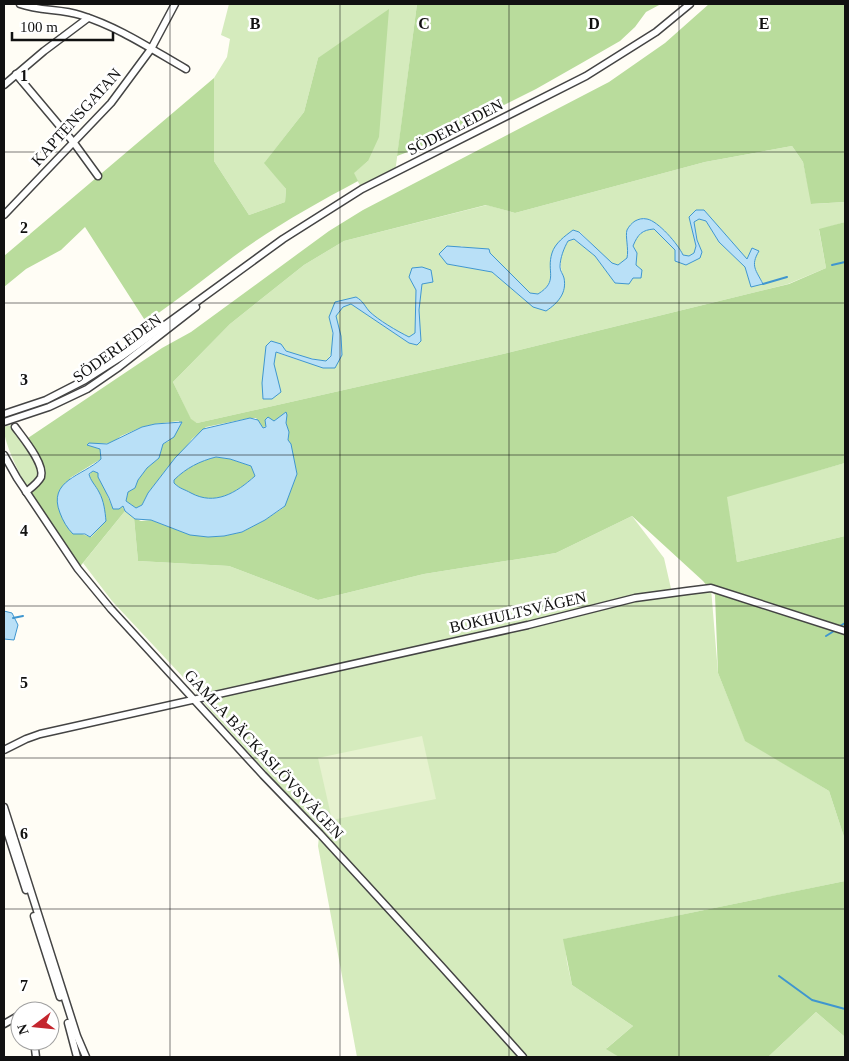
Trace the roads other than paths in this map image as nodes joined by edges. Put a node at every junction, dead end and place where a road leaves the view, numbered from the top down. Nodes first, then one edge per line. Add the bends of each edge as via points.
1 (20, 4) edge
2 (175, 4) edge
3 (690, 4) edge
4 (88, 18) junction
5 (151, 49) junction
6 (186, 69) dead end
7 (16, 74) junction
8 (4, 85) edge
9 (74, 142) junction
10 (98, 176) dead end
11 (4, 213) edge
12 (234, 276) junction
13 (4, 414) edge
14 (4, 422) edge
15 (15, 427) dead end
16 (4, 455) edge
17 (26, 492) junction
18 (845, 631) edge
19 (195, 699) junction
20 (4, 748) edge
21 (4, 807) edge
22 (4, 822) edge
23 (77, 1057) edge
24 (86, 1057) edge
25 (523, 1057) edge

1 - 4 street
2 - 5 street, KAPTENSGATAN
3 - 12 street, SÖDERLEDEN via 661,28 586,76 362,189 283,239
4 - 5 street via 122,31
4 - 7 street
5 - 6 street
5 - 9 street, KAPTENSGATAN via 117,97
7 - 8 street
7 - 9 street
9 - 10 street
9 - 11 street, KAPTENSGATAN
12 - 13 street, SÖDERLEDEN via 85,380 46,400
12 - 14 street, SÖDERLEDEN via 99,381 49,407
15 - 17 street via 41,469 41,477
16 - 17 street, GAMLA BÄCKASLÖVSVÄGEN
17 - 19 street, GAMLA BÄCKASLÖVSVÄGEN via 78,569
18 - 19 street, BOKHULTSVÄGEN via 711,588 635,598
19 - 20 street, BOKHULTSVÄGEN via 40,734
19 - 25 street, GAMLA BÄCKASLÖVSVÄGEN
21 - 24 street
22 - 23 street

